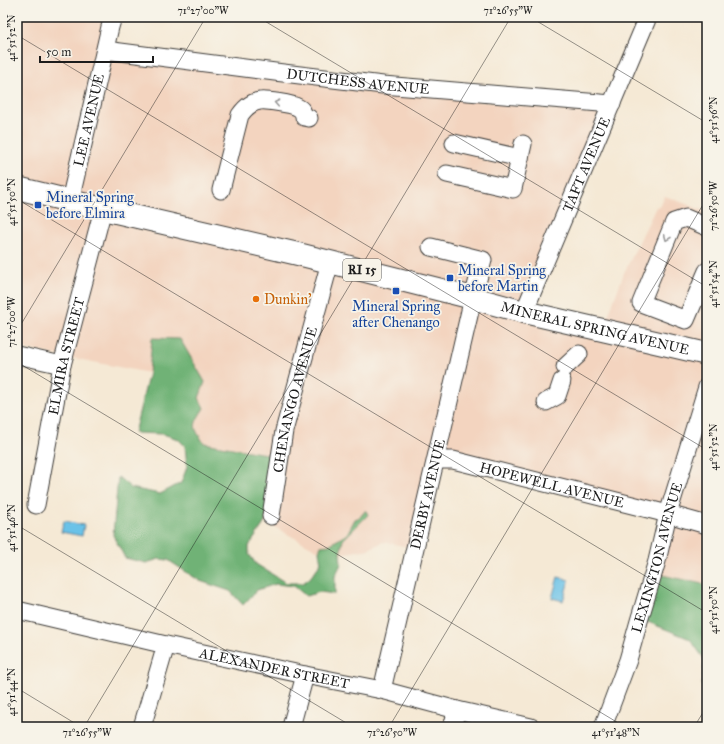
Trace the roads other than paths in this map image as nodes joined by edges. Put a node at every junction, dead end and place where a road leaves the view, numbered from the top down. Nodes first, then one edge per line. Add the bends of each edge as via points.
1 (114, 17) edge
2 (648, 17) edge
3 (105, 50) junction
4 (612, 104) junction
5 (309, 118) dead end
6 (454, 143) dead end
7 (447, 174) dead end
8 (17, 188) edge
9 (222, 190) dead end
10 (70, 201) junction
11 (103, 209) junction
12 (707, 227) edge
13 (431, 247) dead end
14 (330, 262) junction
15 (707, 271) edge
16 (473, 298) junction
17 (524, 312) junction
18 (578, 354) dead end
19 (707, 354) edge
20 (17, 355) edge
21 (62, 365) junction
22 (707, 387) edge
23 (546, 402) dead end
24 (436, 460) junction
25 (36, 505) dead end
26 (668, 514) junction
27 (271, 516) dead end
28 (707, 525) edge
29 (17, 610) edge
30 (166, 645) junction
31 (305, 675) junction
32 (382, 690) junction
33 (457, 710) junction
34 (142, 727) edge
35 (291, 727) edge
36 (452, 727) edge
37 (531, 727) edge
38 (603, 727) edge

1 - 3 street, LEE AVENUE
2 - 4 street, TAFT AVENUE
3 - 4 street, DUTCHESS AVENUE via 383,85
3 - 10 street, LEE AVENUE
4 - 17 street, TAFT AVENUE
5 -> 9 street via 304,117 297,107 266,100 250,104 240,115
6 - 7 street via 521,151 513,189
8 - 10 main road, MINERAL SPRING AVENUE / RI 15
10 - 11 main road, MINERAL SPRING AVENUE / RI 15
11 - 14 main road, MINERAL SPRING AVENUE / RI 15
11 - 21 street, ELMIRA STREET
12 -> 15 street via 686,218 674,222 642,304 686,320
13 - 16 street, DERBY AVENUE via 483,260
14 - 16 main road, MINERAL SPRING AVENUE / RI 15
14 - 27 street, CHENANGO AVENUE via 284,431
16 - 17 main road, MINERAL SPRING AVENUE / RI 15
16 - 24 street, DERBY AVENUE
17 - 19 main road, MINERAL SPRING AVENUE / RI 15
18 - 23 street via 564,374 557,396
20 - 21 street
21 - 25 street, ELMIRA STREET
22 - 26 street, LEXINGTON AVENUE
24 - 26 street, HOPEWELL AVENUE via 453,460
24 - 32 street, DERBY AVENUE
26 - 28 street, HOPEWELL AVENUE
26 - 38 street, LEXINGTON AVENUE via 628,660
29 - 30 street, ALEXANDER STREET
30 - 31 street, ALEXANDER STREET
30 - 34 street
31 - 32 street, ALEXANDER STREET
31 - 35 street
32 - 33 street, ALEXANDER STREET
33 - 36 street
33 - 37 street, ALEXANDER STREET

